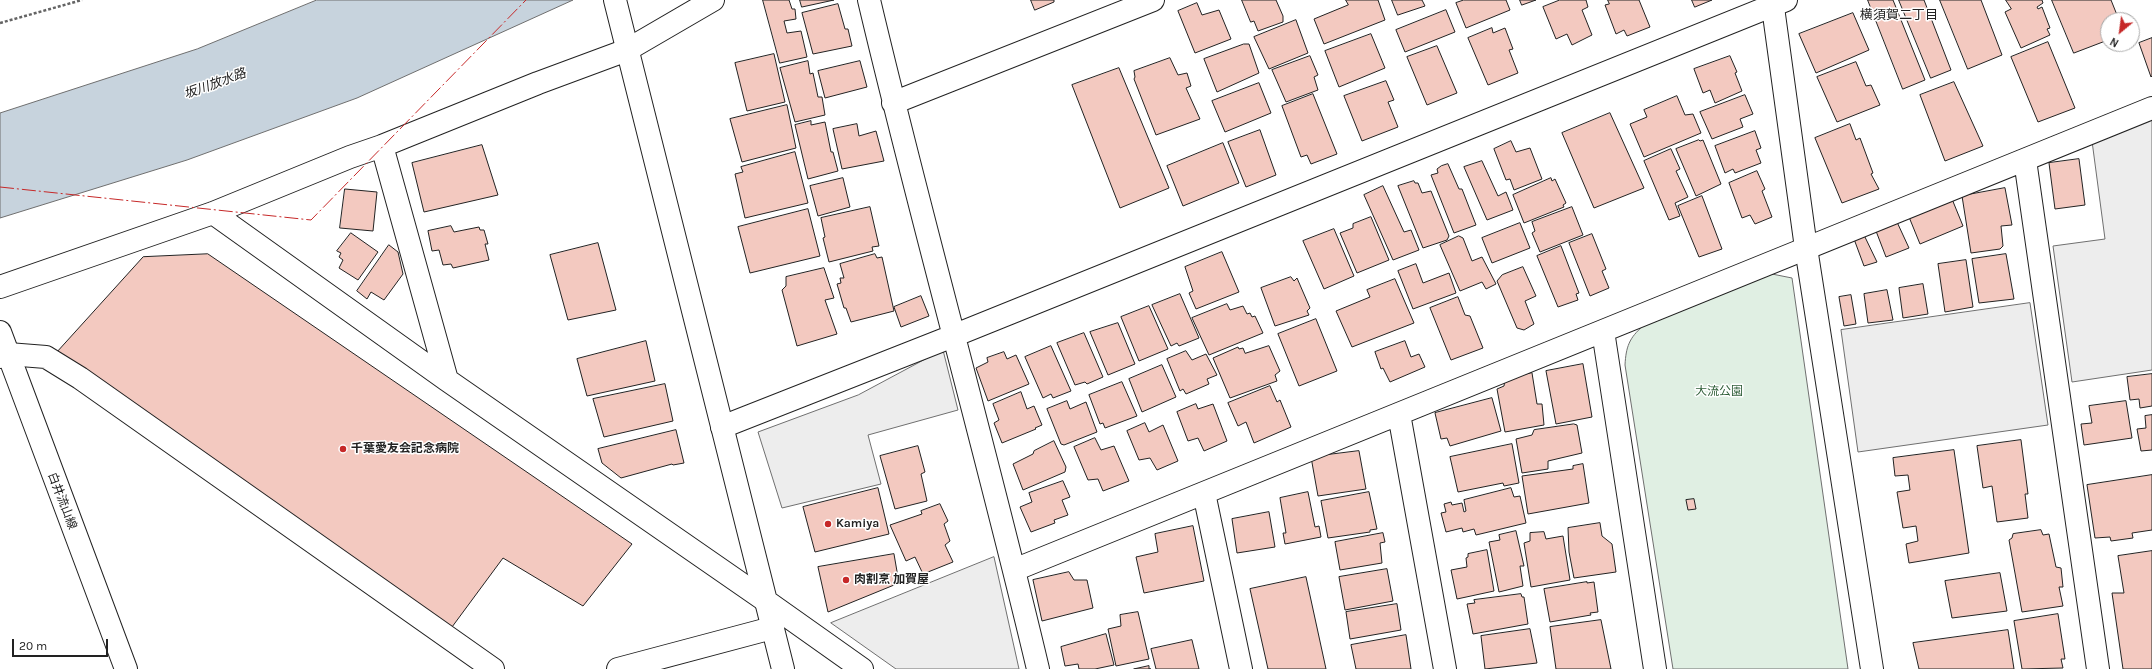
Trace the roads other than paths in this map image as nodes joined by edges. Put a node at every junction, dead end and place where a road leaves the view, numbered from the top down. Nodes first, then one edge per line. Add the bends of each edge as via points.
1 (615, 0) edge
2 (713, 0) edge
3 (869, 0) edge
4 (1153, 0) edge
5 (1777, 2) edge
6 (625, 39) junction
7 (893, 103) junction
8 (2152, 108) edge
9 (382, 146) junction
10 (2025, 160) junction
11 (213, 213) junction
12 (1806, 248) junction
13 (0, 287) edge
14 (1603, 331) junction
15 (0, 332) edge
16 (953, 336) junction
17 (4, 356) edge
18 (447, 380) junction
19 (1399, 414) junction
20 (722, 427) junction
21 (1204, 493) junction
22 (1014, 570) junction
23 (766, 601) junction
24 (772, 628) junction
25 (126, 669) edge
26 (493, 669) edge
27 (618, 669) edge
28 (783, 669) edge
29 (862, 669) edge
30 (1038, 669) edge
31 (1241, 669) edge
32 (1445, 669) edge
33 (1656, 669) edge
34 (1872, 669) edge
35 (2098, 669) edge

1 - 6 street
2 - 6 street
3 - 7 street
4 - 7 street
5 - 12 street
5 - 16 street
6 - 9 street via 538,83
6 - 20 street
7 - 16 street
8 - 10 street
9 - 11 street
9 - 18 street
10 - 12 street
10 - 35 street
11 - 13 street
11 - 18 street
12 - 14 street
12 - 34 street
14 - 19 street
14 - 33 street
15 - 17 street, 白井流山線
16 - 20 street
16 - 22 street
17 - 25 street, 白井流山線
17 - 26 street via 46,357 80,378
18 - 23 street
19 - 21 street
19 - 32 street
20 - 23 street
21 - 22 street
21 - 31 street
22 - 30 street
23 - 24 street
23 - 29 street
24 - 27 street
24 - 28 street

